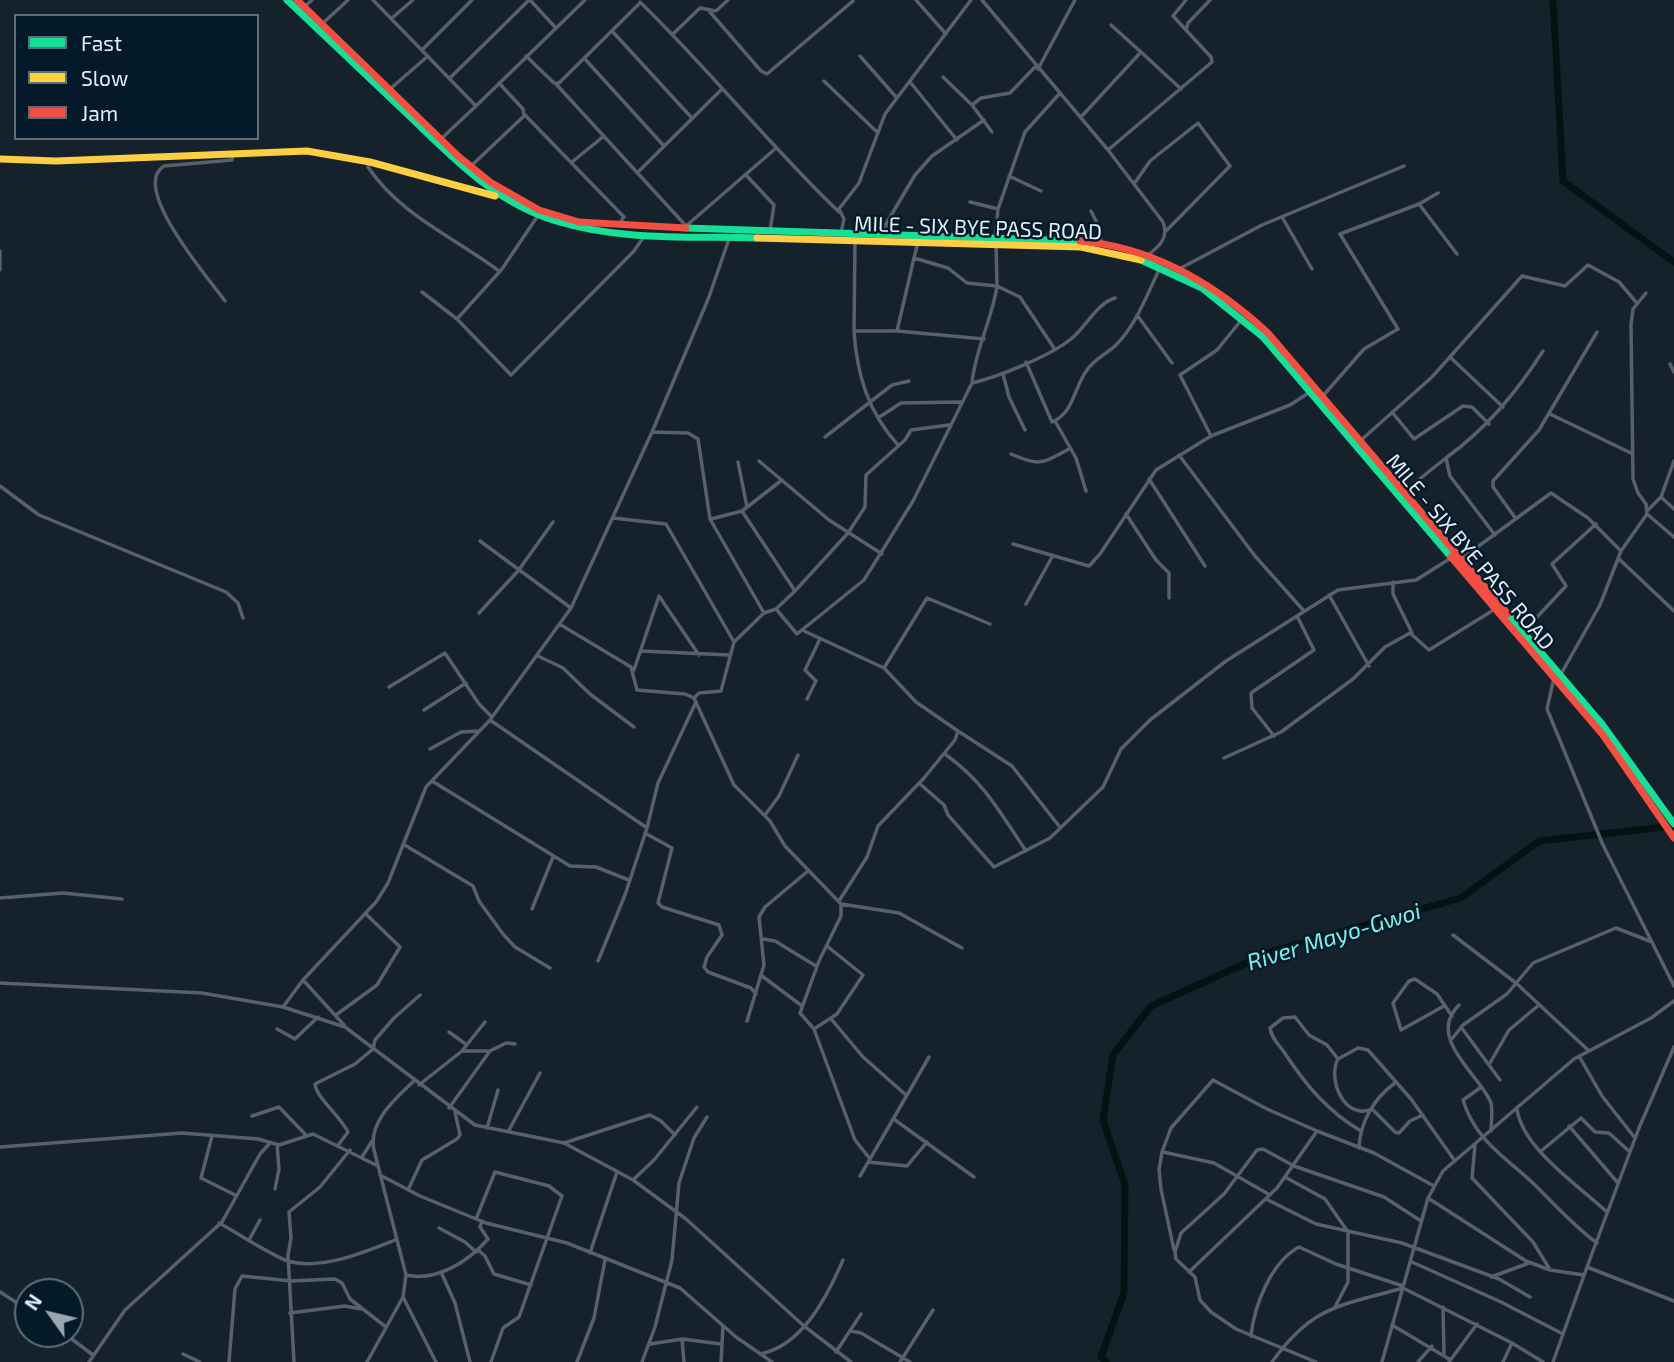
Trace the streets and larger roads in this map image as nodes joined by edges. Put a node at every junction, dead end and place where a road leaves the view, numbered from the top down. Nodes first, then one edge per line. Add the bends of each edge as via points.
1 (287, 0) edge
2 (297, 0) edge
3 (312, 0) edge
4 (348, 0) edge
5 (373, 0) edge
6 (413, 0) edge
7 (472, 0) edge
8 (529, 0) edge
9 (584, 0) edge
10 (728, 0) edge
11 (916, 0) edge
12 (971, 0) edge
13 (982, 0) edge
14 (1075, 0) edge
15 (1186, 0) edge
16 (1210, 0) edge
17 (640, 1) edge
18 (853, 1) edge
19 (304, 7) junction
20 (710, 12) junction
21 (392, 18) junction
22 (322, 24) junction
23 (1111, 25) dead end
24 (556, 28) junction
25 (1186, 30) junction
26 (612, 31) junction
27 (673, 34) junction
28 (946, 34) junction
29 (422, 50) junction
30 (1141, 52) junction
31 (428, 56) junction
32 (526, 56) junction
33 (860, 56) dead end
34 (584, 58) junction
35 (1037, 68) junction
36 (943, 77) dead end
37 (450, 78) junction
38 (824, 81) dead end
39 (498, 82) junction
40 (910, 82) junction
41 (556, 84) junction
42 (723, 88) junction
43 (390, 89) junction
44 (1181, 89) junction
45 (1060, 93) junction
46 (897, 97) junction
47 (972, 105) junction
48 (476, 106) junction
49 (524, 114) junction
50 (692, 117) junction
51 (1081, 117) junction
52 (984, 120) junction
53 (992, 132) dead end
54 (878, 133) junction
55 (604, 136) junction
56 (442, 138) junction
57 (957, 140) junction
58 (664, 146) junction
59 (775, 149) junction
60 (1108, 150) junction
61 (234, 152) junction
62 (0, 159) edge
63 (370, 162) junction
64 (572, 163) junction
65 (1404, 166) dead end
66 (470, 167) junction
67 (637, 173) junction
68 (746, 175) junction
69 (1009, 176) junction
70 (1134, 184) junction
71 (1041, 191) dead end
72 (1438, 193) dead end
73 (499, 197) junction
74 (519, 201) junction
75 (970, 202) dead end
76 (1419, 204) junction
77 (998, 209) junction
78 (1091, 211) dead end
79 (839, 212) junction
80 (537, 217) junction
81 (1282, 217) junction
82 (616, 226) junction
83 (687, 227) junction
84 (770, 231) junction
85 (1166, 231) junction
86 (841, 233) junction
87 (645, 235) junction
88 (886, 235) junction
89 (730, 236) junction
90 (825, 236) junction
91 (855, 240) junction
92 (996, 241) junction
93 (918, 242) junction
94 (1101, 243) junction
95 (0, 251) edge
96 (1457, 254) dead end
97 (1148, 255) junction
98 (914, 258) junction
99 (1161, 266) junction
100 (1181, 268) junction
101 (1311, 269) dead end
102 (0, 270) edge
103 (499, 271) junction
104 (997, 286) junction
105 (422, 292) dead end
106 (1646, 293) dead end
107 (1115, 298) dead end
108 (225, 300) dead end
109 (1636, 302) junction
110 (1137, 315) junction
111 (1243, 318) junction
112 (457, 320) junction
113 (854, 331) junction
114 (897, 331) junction
115 (1597, 332) dead end
116 (984, 339) junction
117 (1054, 348) junction
118 (1543, 351) dead end
119 (1451, 357) junction
120 (1026, 362) junction
121 (1172, 363) dead end
122 (1670, 364) dead end
123 (1674, 372) edge
124 (1003, 373) junction
125 (909, 381) dead end
126 (972, 383) junction
127 (1310, 392) junction
128 (1322, 397) junction
129 (868, 401) junction
130 (961, 402) junction
131 (1503, 407) junction
132 (1392, 412) junction
133 (1550, 414) junction
134 (878, 418) junction
135 (1055, 421) junction
136 (1489, 424) junction
137 (949, 425) junction
138 (1025, 430) dead end
139 (652, 432) junction
140 (825, 436) dead end
141 (1211, 436) junction
142 (1360, 441) junction
143 (898, 445) junction
144 (1070, 448) junction
145 (1010, 454) dead end
146 (1633, 454) junction
147 (1179, 455) junction
148 (1446, 458) junction
149 (759, 461) dead end
150 (1674, 461) edge
151 (738, 462) dead end
152 (1668, 475) junction
153 (1674, 478) edge
154 (1149, 479) junction
155 (782, 480) junction
156 (0, 486) edge
157 (1086, 491) dead end
158 (1403, 492) junction
159 (1661, 497) junction
160 (747, 507) junction
161 (1674, 509) edge
162 (742, 511) junction
163 (1647, 512) junction
164 (1126, 514) junction
165 (613, 518) junction
166 (710, 519) junction
167 (1516, 519) junction
168 (553, 522) dead end
169 (1595, 524) junction
170 (848, 533) junction
171 (1495, 535) junction
172 (1674, 537) edge
173 (480, 541) dead end
174 (1013, 544) dead end
175 (1621, 551) junction
176 (881, 554) junction
177 (1052, 556) junction
178 (1451, 558) junction
179 (1618, 558) junction
180 (1461, 559) junction
181 (1205, 566) dead end
182 (518, 571) junction
183 (1393, 582) junction
184 (795, 591) junction
185 (1329, 595) junction
186 (1169, 598) dead end
187 (1026, 604) dead end
188 (571, 608) junction
189 (776, 608) junction
190 (1495, 608) junction
191 (1304, 611) junction
192 (1674, 611) edge
193 (479, 613) dead end
194 (764, 613) junction
195 (1503, 614) junction
196 (1297, 616) junction
197 (243, 618) dead end
198 (990, 624) dead end
199 (561, 625) junction
200 (802, 630) junction
201 (1523, 632) junction
202 (1412, 633) junction
203 (820, 639) junction
204 (734, 642) junction
205 (641, 652) junction
206 (699, 655) junction
207 (730, 655) junction
208 (538, 656) junction
209 (1369, 666) junction
210 (884, 668) junction
211 (634, 670) junction
212 (1557, 677) junction
213 (466, 683) junction
214 (389, 687) dead end
215 (807, 699) dead end
216 (695, 700) junction
217 (424, 710) dead end
218 (491, 718) junction
219 (634, 727) dead end
220 (480, 730) junction
221 (958, 731) junction
222 (1274, 736) junction
223 (430, 749) dead end
224 (944, 754) junction
225 (798, 755) dead end
226 (1224, 758) dead end
227 (432, 780) junction
228 (919, 783) junction
229 (765, 815) junction
230 (1670, 823) edge
231 (1059, 826) junction
232 (646, 830) junction
233 (1674, 838) edge
234 (403, 844) junction
235 (1026, 851) junction
236 (553, 858) junction
237 (808, 871) junction
238 (629, 880) junction
239 (0, 898) edge
240 (122, 900) dead end
241 (840, 902) junction
242 (532, 909) dead end
243 (366, 914) junction
244 (1453, 934) dead end
245 (763, 939) junction
246 (1652, 942) junction
247 (827, 946) junction
248 (962, 948) dead end
249 (598, 961) dead end
250 (817, 967) junction
251 (550, 968) dead end
252 (762, 976) junction
253 (303, 979) junction
254 (0, 983) edge
255 (1516, 983) junction
256 (1674, 986) edge
257 (756, 994) junction
258 (420, 995) dead end
259 (1674, 1001) edge
260 (1539, 1004) junction
261 (1459, 1005) dead end
262 (802, 1006) junction
263 (1444, 1006) junction
264 (283, 1007) junction
265 (337, 1015) junction
266 (1452, 1016) junction
267 (318, 1017) junction
268 (832, 1020) junction
269 (747, 1021) dead end
270 (485, 1022) dead end
271 (345, 1027) junction
272 (1461, 1027) junction
273 (277, 1029) dead end
274 (814, 1029) junction
275 (449, 1032) dead end
276 (1451, 1040) junction
277 (515, 1044) dead end
278 (467, 1045) junction
279 (1674, 1047) edge
280 (373, 1049) junction
281 (1588, 1050) junction
282 (462, 1051) junction
283 (490, 1051) junction
284 (1579, 1056) junction
285 (929, 1057) dead end
286 (1338, 1059) junction
287 (1490, 1063) junction
288 (540, 1073) dead end
289 (1500, 1080) dead end
290 (414, 1081) junction
291 (1395, 1083) junction
292 (419, 1085) junction
293 (1480, 1088) junction
294 (498, 1090) dead end
295 (906, 1095) junction
296 (697, 1107) dead end
297 (449, 1108) junction
298 (1373, 1109) junction
299 (1517, 1109) junction
300 (455, 1111) junction
301 (1423, 1115) junction
302 (252, 1116) dead end
303 (706, 1117) dead end
304 (895, 1119) junction
305 (1569, 1126) junction
306 (486, 1128) junction
307 (1317, 1131) junction
308 (1361, 1131) junction
309 (1491, 1131) junction
310 (508, 1132) junction
311 (305, 1134) junction
312 (675, 1135) junction
313 (212, 1136) junction
314 (1485, 1137) junction
315 (1635, 1138) junction
316 (372, 1141) junction
317 (927, 1142) junction
318 (270, 1143) junction
319 (564, 1143) junction
320 (277, 1144) junction
321 (339, 1144) junction
322 (1475, 1145) junction
323 (0, 1147) edge
324 (1359, 1149) junction
325 (350, 1150) junction
326 (1541, 1151) junction
327 (1162, 1152) junction
328 (1630, 1152) junction
329 (362, 1157) junction
330 (869, 1161) junction
331 (1455, 1161) junction
332 (378, 1166) junction
333 (1294, 1166) junction
334 (617, 1171) junction
335 (380, 1175) junction
336 (1239, 1175) junction
337 (860, 1176) dead end
338 (974, 1177) dead end
339 (1285, 1177) junction
340 (633, 1180) junction
341 (1618, 1183) junction
342 (1434, 1186) junction
343 (275, 1189) dead end
344 (408, 1190) junction
345 (235, 1195) junction
346 (1268, 1197) junction
347 (1429, 1198) junction
348 (676, 1211) junction
349 (1607, 1212) junction
350 (476, 1219) junction
351 (260, 1220) dead end
352 (482, 1221) junction
353 (1421, 1222) junction
354 (219, 1223) junction
355 (439, 1228) dead end
356 (1348, 1232) junction
357 (546, 1239) junction
358 (249, 1240) junction
359 (395, 1240) junction
360 (1597, 1243) junction
361 (1415, 1249) junction
362 (477, 1251) junction
363 (1175, 1252) junction
364 (590, 1253) junction
365 (605, 1260) junction
366 (288, 1261) junction
367 (843, 1261) dead end
368 (1412, 1262) junction
369 (1531, 1263) junction
370 (1587, 1267) junction
371 (1348, 1268) junction
372 (1550, 1270) junction
373 (441, 1272) junction
374 (1189, 1272) junction
375 (406, 1275) junction
376 (1584, 1275) junction
377 (1491, 1277) junction
378 (291, 1280) junction
379 (667, 1283) junction
380 (531, 1285) junction
381 (1403, 1287) junction
382 (403, 1297) junction
383 (1531, 1297) dead end
384 (1674, 1301) edge
385 (1335, 1307) junction
386 (1443, 1307) junction
387 (362, 1310) junction
388 (933, 1310) dead end
389 (290, 1313) junction
390 (861, 1314) dead end
391 (1477, 1324) junction
392 (1392, 1325) junction
393 (723, 1326) junction
394 (804, 1326) junction
395 (386, 1327) junction
396 (851, 1331) junction
397 (1563, 1334) junction
398 (1251, 1336) junction
399 (681, 1339) junction
400 (1513, 1343) junction
401 (650, 1344) junction
402 (721, 1344) junction
403 (1432, 1346) junction
404 (84, 1348) edge
405 (1281, 1349) junction
406 (836, 1353) junction
407 (1444, 1353) junction
408 (183, 1354) dead end
409 (760, 1354) junction
410 (93, 1355) junction
411 (901, 1360) edge
412 (1449, 1360) edge
413 (89, 1362) edge
414 (200, 1362) edge
415 (229, 1362) edge
416 (294, 1362) edge
417 (367, 1362) edge
418 (436, 1362) edge
419 (470, 1362) edge
420 (491, 1362) edge
421 (577, 1362) edge
422 (642, 1362) edge
423 (684, 1362) edge
424 (721, 1362) edge
425 (772, 1362) edge
426 (835, 1362) edge
427 (851, 1362) edge
428 (910, 1362) edge
429 (1272, 1362) edge
430 (1316, 1362) edge
431 (1382, 1362) edge
432 (1418, 1362) edge
433 (1503, 1362) edge
434 (1543, 1362) edge
435 (1553, 1362) edge

1 - 73 street, MILE - SIX BYE PASS ROAD
2 - 19 street
3 - 19 street
4 - 22 street
5 - 21 street
6 - 21 street
7 - 29 street
8 - 24 street
8 - 37 street
9 - 24 street
10 - 20 street
11 - 28 street
12 - 28 street
13 - 35 street
14 - 35 street
15 - 25 street via 1173,16
16 - 25 street
17 - 26 street
17 - 27 street
18 - 20 street via 767,74
19 - 22 street
20 - 27 street via 700,8
21 - 29 street
22 - 43 street
23 - 30 street
24 - 32 street
25 - 44 street via 1212,62
26 - 34 street
26 - 50 street
27 - 42 street
28 - 40 street
29 - 31 street
30 - 44 street
30 - 51 street
31 - 37 street
31 - 43 street
32 - 39 street
32 - 41 street
33 - 46 street
34 - 41 street
34 - 58 street
35 - 45 street
35 - 47 street via 1010,93 992,95
36 - 47 street
37 - 48 street
38 - 54 street
39 - 48 street
39 - 49 street
40 - 46 street
40 - 57 street
41 - 55 street
42 - 50 street
42 - 59 street
43 - 56 street
44 - 60 street
45 - 51 street
45 - 69 street via 1029,125
46 - 54 street
47 - 52 street
48 - 56 street
49 - 64 street
49 - 66 street
50 - 58 street
51 - 60 street
52 - 53 street
52 - 57 street
54 - 79 street via 859,183
55 - 64 street
55 - 67 street
56 - 66 street
57 - 88 street via 932,156 912,181 886,224
58 - 67 street
59 - 68 street
59 - 79 street
60 - 70 street
61 - 62 street via 56,161
61 - 63 street via 307,150
61 - 108 street via 232,160 164,166 155,179 168,225
63 - 73 street
63 - 103 street via 368,167 377,180 400,204
64 - 82 street via 624,217
65 - 81 street
66 - 74 street
67 - 83 street
68 - 83 street
68 - 84 street via 774,205
69 - 71 street
69 - 77 street
70 - 85 street
70 - 85 street via 1150,160 1198,123 1230,166
72 - 76 street
73 - 74 street
73 - 80 street, MILE - SIX BYE PASS ROAD
74 - 82 street via 579,222
75 - 77 street
76 - 96 street
76 - 128 street via 1340,234 1398,329 1364,349
77 - 92 street
78 - 94 street via 1100,227
79 - 86 street via 844,219
80 - 87 street, MILE - SIX BYE PASS ROAD via 595,231
80 - 103 street
81 - 100 street
81 - 101 street
82 - 83 street
83 - 84 street
84 - 90 street
85 - 97 street
86 - 88 street
86 - 90 street
87 - 89 street, MILE - SIX BYE PASS ROAD
87 - 112 street via 513,374 499,366
88 - 92 street
89 - 90 street, MILE - SIX BYE PASS ROAD
89 - 139 street
90 - 91 street, MILE - SIX BYE PASS ROAD
91 - 93 street, MILE - SIX BYE PASS ROAD
91 - 113 street
92 - 93 street, MILE - SIX BYE PASS ROAD
92 - 94 street
92 - 99 street, MILE - SIX BYE PASS ROAD via 1096,248
92 - 104 street
93 - 98 street
94 - 97 street
95 - 102 street
97 - 100 street
98 - 104 street via 948,268 967,283
98 - 114 street
99 - 110 street
99 - 111 street, MILE - SIX BYE PASS ROAD via 1207,290
100 - 128 street via 1256,321
103 - 112 street
104 - 116 street
104 - 117 street via 1020,297
105 - 112 street
106 - 109 street
107 - 117 street via 1104,303 1070,340
109 - 119 street via 1619,282 1592,266 1565,286 1522,276
109 - 146 street via 1631,325
110 - 121 street
110 - 135 street via 1118,343 1088,367 1070,408
111 - 127 street, MILE - SIX BYE PASS ROAD
111 - 141 street via 1217,349 1180,375
113 - 114 street
113 - 129 street via 857,370
114 - 116 street
115 - 133 street
116 - 126 street
117 - 120 street
118 - 131 street
119 - 131 street
119 - 132 street
120 - 124 street
120 - 135 street via 1037,393
122 - 123 street
124 - 126 street
124 - 138 street
125 - 129 street via 892,385
126 - 130 street
127 - 141 street via 1290,405
127 - 178 street, MILE - SIX BYE PASS ROAD
128 - 142 street
129 - 134 street
129 - 140 street
130 - 134 street via 901,403
130 - 137 street
131 - 136 street
132 - 136 street via 1415,439 1463,406 1472,407
132 - 142 street
133 - 146 street
133 - 167 street via 1493,481
134 - 143 street
135 - 144 street
136 - 148 street
137 - 143 street via 911,430
137 - 176 street
139 - 165 street
139 - 166 street via 688,433 698,439
141 - 147 street
142 - 158 street
143 - 170 street via 866,475 865,506
144 - 145 street via 1046,463
144 - 157 street
146 - 163 street via 1634,486
147 - 154 street
147 - 191 street via 1255,556
148 - 158 street
148 - 171 street via 1450,476
149 - 155 street
150 - 152 street
151 - 160 street
152 - 153 street
152 - 159 street
154 - 164 street
154 - 181 street
155 - 160 street
155 - 170 street
156 - 197 street via 39,515 226,592 238,603
158 - 180 street
159 - 161 street
159 - 163 street
160 - 162 street
162 - 166 street
162 - 184 street
163 - 172 street
163 - 175 street
164 - 177 street via 1088,566
164 - 186 street via 1169,573
165 - 188 street
165 - 204 street via 666,524
166 - 194 street
167 - 169 street via 1553,493
167 - 171 street
168 - 182 street
169 - 175 street
169 - 201 street via 1552,564 1566,586
170 - 176 street
170 - 184 street
171 - 180 street
173 - 182 street
174 - 177 street
175 - 179 street
176 - 200 street via 860,585
177 - 187 street
178 - 183 street via 1416,580
178 - 190 street, MILE - SIX BYE PASS ROAD
179 - 192 street
179 - 212 street via 1600,606
180 - 195 street
182 - 188 street
182 - 193 street
183 - 185 street
183 - 202 street via 1392,594
184 - 189 street
185 - 191 street
185 - 209 street
188 - 199 street
189 - 194 street
189 - 200 street via 797,634
190 - 195 street, MILE - SIX BYE PASS ROAD
190 - 202 street via 1429,650
191 - 196 street
194 - 204 street
195 - 201 street
195 - 212 street, MILE - SIX BYE PASS ROAD
196 - 222 street via 1314,650 1251,693 1252,708
196 - 231 street via 1226,661 1150,720 1121,749 1103,786
198 - 210 street via 927,598
199 - 208 street
199 - 211 street
200 - 203 street
201 - 212 street
202 - 209 street via 1385,647
203 - 210 street
203 - 215 street via 806,670 816,681
204 - 207 street
205 - 206 street
205 - 206 street via 655,602 661,596
205 - 211 street
206 - 207 street
207 - 216 street via 721,691 699,692
208 - 218 street
208 - 219 street via 563,668
209 - 222 street
210 - 221 street via 916,702
211 - 216 street via 637,690 685,694
212 - 230 street, MILE - SIX BYE PASS ROAD
212 - 246 street via 1547,709 1603,845
213 - 214 street via 445,653
213 - 217 street
213 - 218 street
216 - 229 street via 734,785
216 - 232 street via 658,783
218 - 220 street
218 - 232 street
220 - 223 street via 461,732
220 - 227 street
221 - 224 street
221 - 231 street via 1012,766
222 - 226 street
224 - 228 street
224 - 235 street via 972,773
225 - 229 street
227 - 234 street via 415,807
227 - 236 street
228 - 235 street via 944,805 995,867
228 - 241 street via 878,826 867,857
229 - 237 street
230 - 233 street, MILE - SIX BYE PASS ROAD
231 - 235 street via 1050,838
232 - 238 street
232 - 257 street via 671,848 659,903 719,925 722,934 704,967
234 - 243 street via 388,883
234 - 251 street via 473,886 509,940
236 - 238 street via 577,869 596,867
236 - 242 street
237 - 241 street
237 - 245 street via 765,907 758,923
238 - 249 street
239 - 240 street via 63,892
241 - 247 street via 841,916
241 - 248 street via 899,913
243 - 253 street
243 - 265 street via 400,947 377,985
244 - 255 street
245 - 250 street via 775,941
245 - 252 street
246 - 255 street via 1616,928 1603,931 1533,963
246 - 256 street
247 - 250 street
247 - 268 street via 863,972
250 - 262 street
252 - 257 street
252 - 262 street
253 - 264 street
253 - 265 street
254 - 264 street via 202,993
255 - 260 street
255 - 272 street
257 - 269 street
258 - 280 street via 394,1018
259 - 281 street
260 - 281 street
260 - 287 street via 1509,1030
261 - 266 street
262 - 274 street via 802,1018
263 - 263 street via 1437,993 1415,979 1393,1003 1401,1030
263 - 266 street
264 - 267 street
265 - 271 street
266 - 276 street
267 - 271 street
267 - 273 street via 295,1039
268 - 274 street
268 - 295 street via 863,1057
270 - 278 street
271 - 280 street
272 - 276 street
272 - 287 street
274 - 330 street via 855,1140
275 - 278 street
276 - 293 street
277 - 283 street
278 - 282 street
279 - 315 street
280 - 290 street
280 - 321 street via 355,1064 315,1084 319,1097 341,1117 348,1132
281 - 284 street
282 - 283 street
282 - 292 street
283 - 297 street
284 - 299 street
284 - 315 street via 1602,1096
285 - 295 street
286 - 291 street via 1364,1047
286 - 298 street via 1332,1073 1346,1103 1359,1111
286 - 308 street via 1295,1017 1283,1018 1270,1028 1309,1090
287 - 289 street
288 - 310 street
290 - 292 street
290 - 316 street via 376,1125
291 - 298 street via 1381,1093
291 - 301 street
292 - 297 street
293 - 309 street via 1491,1104
293 - 314 street via 1462,1100 1467,1118
294 - 306 street
295 - 304 street
296 - 312 street
297 - 300 street
298 - 301 street via 1399,1133
298 - 308 street
299 - 309 street
299 - 326 street via 1524,1132
300 - 306 street
300 - 344 street via 460,1135 422,1160
301 - 331 street
302 - 311 street via 279,1107
303 - 348 street via 686,1158
304 - 317 street
304 - 330 street
305 - 326 street
305 - 328 street via 1581,1118 1595,1132 1609,1133
305 - 341 street
306 - 310 street
307 - 324 street
307 - 327 street via 1216,1079 1171,1128
307 - 333 street
308 - 324 street
309 - 314 street
310 - 319 street
311 - 320 street
311 - 321 street
312 - 319 street via 650,1115
312 - 340 street
313 - 318 street
313 - 323 street via 182,1133
313 - 345 street via 201,1178
314 - 322 street
314 - 360 street via 1561,1214
315 - 328 street
316 - 329 street
316 - 332 street
317 - 330 street via 907,1166
317 - 338 street
318 - 320 street
318 - 345 street
319 - 334 street
320 - 343 street
321 - 325 street
322 - 331 street
322 - 372 street via 1472,1178 1533,1242
324 - 342 street
325 - 329 street
325 - 366 street via 320,1187 289,1212
326 - 349 street
327 - 336 street via 1214,1163
327 - 363 street via 1161,1189
328 - 341 street
329 - 332 street
330 - 337 street
331 - 342 street
332 - 335 street
333 - 336 street via 1260,1149
333 - 339 street
333 - 353 street via 1366,1189
334 - 340 street
334 - 364 street
335 - 344 street
335 - 359 street
336 - 346 street
336 - 363 street via 1181,1233
339 - 346 street
339 - 356 street via 1325,1199
340 - 348 street
341 - 349 street
342 - 347 street
344 - 350 street
345 - 354 street
346 - 356 street via 1316,1224
346 - 374 street
347 - 353 street
347 - 369 street
348 - 379 street
348 - 394 street
349 - 360 street
350 - 352 street
350 - 357 street via 495,1172 532,1180 562,1196
351 - 358 street
352 - 357 street
352 - 362 street via 480,1227 488,1239
353 - 361 street
354 - 358 street
354 - 410 street via 125,1310
355 - 362 street
356 - 361 street
356 - 371 street
357 - 364 street
357 - 380 street
358 - 366 street
359 - 366 street via 338,1258
359 - 375 street
360 - 370 street
361 - 368 street
361 - 377 street
362 - 373 street
362 - 380 street via 494,1274
363 - 374 street
364 - 365 street
365 - 379 street
365 - 421 street via 594,1318
366 - 378 street
367 - 394 street
368 - 381 street
368 - 397 street
369 - 372 street
369 - 377 street
370 - 376 street
370 - 384 street
371 - 381 street
371 - 385 street via 1346,1289
371 - 398 street via 1295,1248 1265,1291 1254,1314
372 - 376 street
373 - 375 street via 425,1277
373 - 419 street via 455,1303
374 - 398 street via 1197,1281 1205,1307
375 - 382 street
376 - 397 street
377 - 383 street
378 - 387 street via 339,1281
378 - 389 street
378 - 415 street via 239,1279
379 - 393 street via 691,1296
379 - 401 street
380 - 420 street via 519,1317 501,1330
381 - 385 street
381 - 386 street
381 - 392 street
382 - 395 street
382 - 418 street
385 - 405 street via 1313,1317
386 - 391 street
386 - 407 street
387 - 389 street via 345,1306
387 - 395 street
388 - 411 street
389 - 416 street
390 - 396 street
391 - 400 street
391 - 412 street
392 - 403 street
392 - 431 street
393 - 402 street
393 - 409 street
394 - 406 street
394 - 409 street via 791,1342
395 - 417 street
396 - 406 street
396 - 411 street
397 - 435 street
398 - 405 street
399 - 401 street
399 - 402 street
399 - 423 street
400 - 433 street
400 - 434 street
401 - 422 street
402 - 424 street
403 - 407 street
403 - 432 street
404 - 410 street
405 - 429 street
405 - 430 street
406 - 426 street
406 - 427 street
407 - 412 street
408 - 414 street
409 - 425 street
410 - 413 street
411 - 428 street

